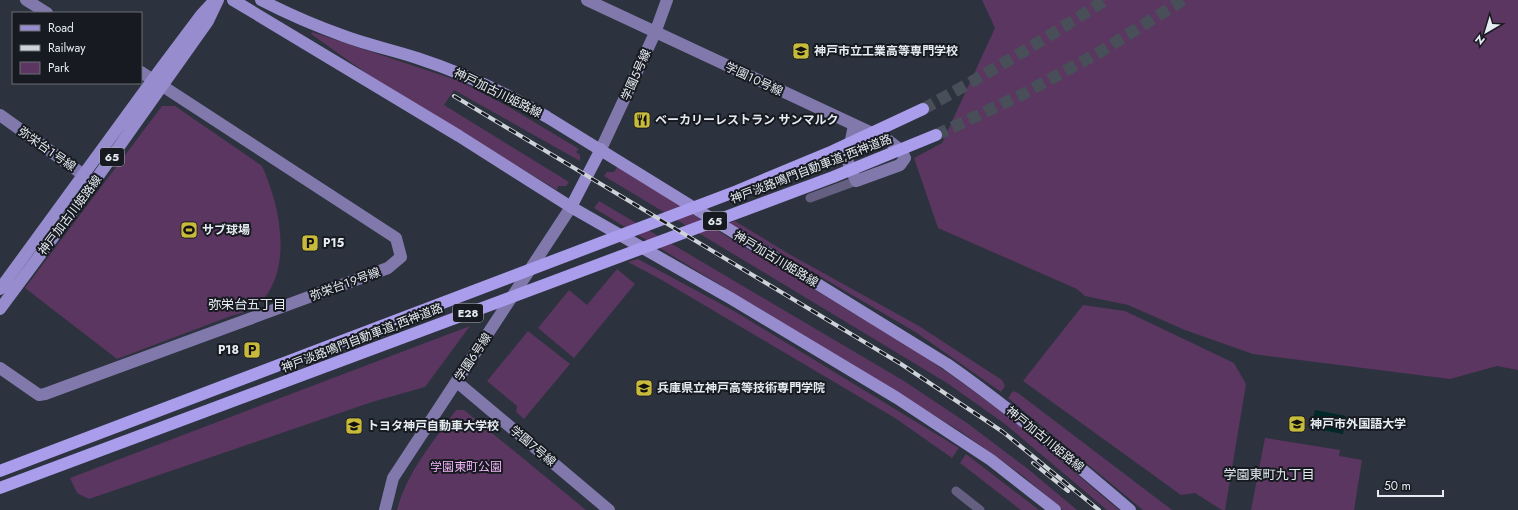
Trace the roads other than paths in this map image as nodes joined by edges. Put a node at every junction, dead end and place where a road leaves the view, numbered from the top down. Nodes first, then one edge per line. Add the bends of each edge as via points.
1 (26, 0) edge
2 (215, 0) edge
3 (218, 0) edge
4 (233, 0) edge
5 (261, 0) edge
6 (587, 0) edge
7 (667, 0) edge
8 (45, 12) edge
9 (655, 33) junction
10 (142, 73) edge
11 (157, 83) junction
12 (923, 109) tunnel mouth
13 (0, 115) edge
14 (854, 125) junction
15 (936, 135) tunnel mouth
16 (601, 149) junction
17 (84, 175) junction
18 (856, 181) junction
19 (94, 182) junction
20 (810, 198) dead end
21 (570, 207) junction
22 (0, 289) edge
23 (0, 309) edge
24 (0, 368) edge
25 (457, 382) junction
26 (0, 471) edge
27 (0, 488) edge
28 (956, 491) dead end
29 (384, 510) edge
30 (608, 510) edge
31 (980, 510) edge
32 (1055, 510) edge
33 (1130, 510) edge

1 - 8 street
2 - 11 main road, 神戸加古川姫路線 / 65 via 201,15
3 - 11 main road, 神戸加古川姫路線 / 65 via 208,21
4 - 21 main road via 459,136
5 - 16 main road, 神戸加古川姫路線 / 65 via 320,27 418,58 490,87 525,104
6 - 9 street, 学園１０号線
7 - 9 street, 学園５号線
9 - 14 street, 学園１０号線
9 - 16 street, 学園５号線
10 - 11 street
11 - 17 main road, 神戸加古川姫路線 / 65
11 - 19 main road, 神戸加古川姫路線 / 65
11 - 24 street, 弥栄台１９号線 via 396,238 401,257 388,268 45,394 39,394
12 - 26 highway, 神戸淡路鳴門自動車道;西神道路 / E28 via 833,151 737,191
13 - 17 street, 弥栄台１号線
14 - 18 street via 847,160
14 - 18 street, 学園１０号線 via 889,140 902,151 905,158 900,165
15 - 27 highway, 神戸淡路鳴門自動車道;西神道路 / E28 via 825,179
16 - 21 main road
16 - 33 main road, 神戸加古川姫路線 / 65 via 947,364 1023,420
17 - 19 street, 弥栄台１号線
17 - 22 main road, 神戸加古川姫路線 / 65
18 - 20 street
19 - 23 main road, 神戸加古川姫路線 / 65
21 - 25 street, 学園６号線
21 - 32 main road via 732,299 937,423 991,460
25 - 29 street, 学園６号線 via 393,478
25 - 30 street, 学園７号線
28 - 31 street

